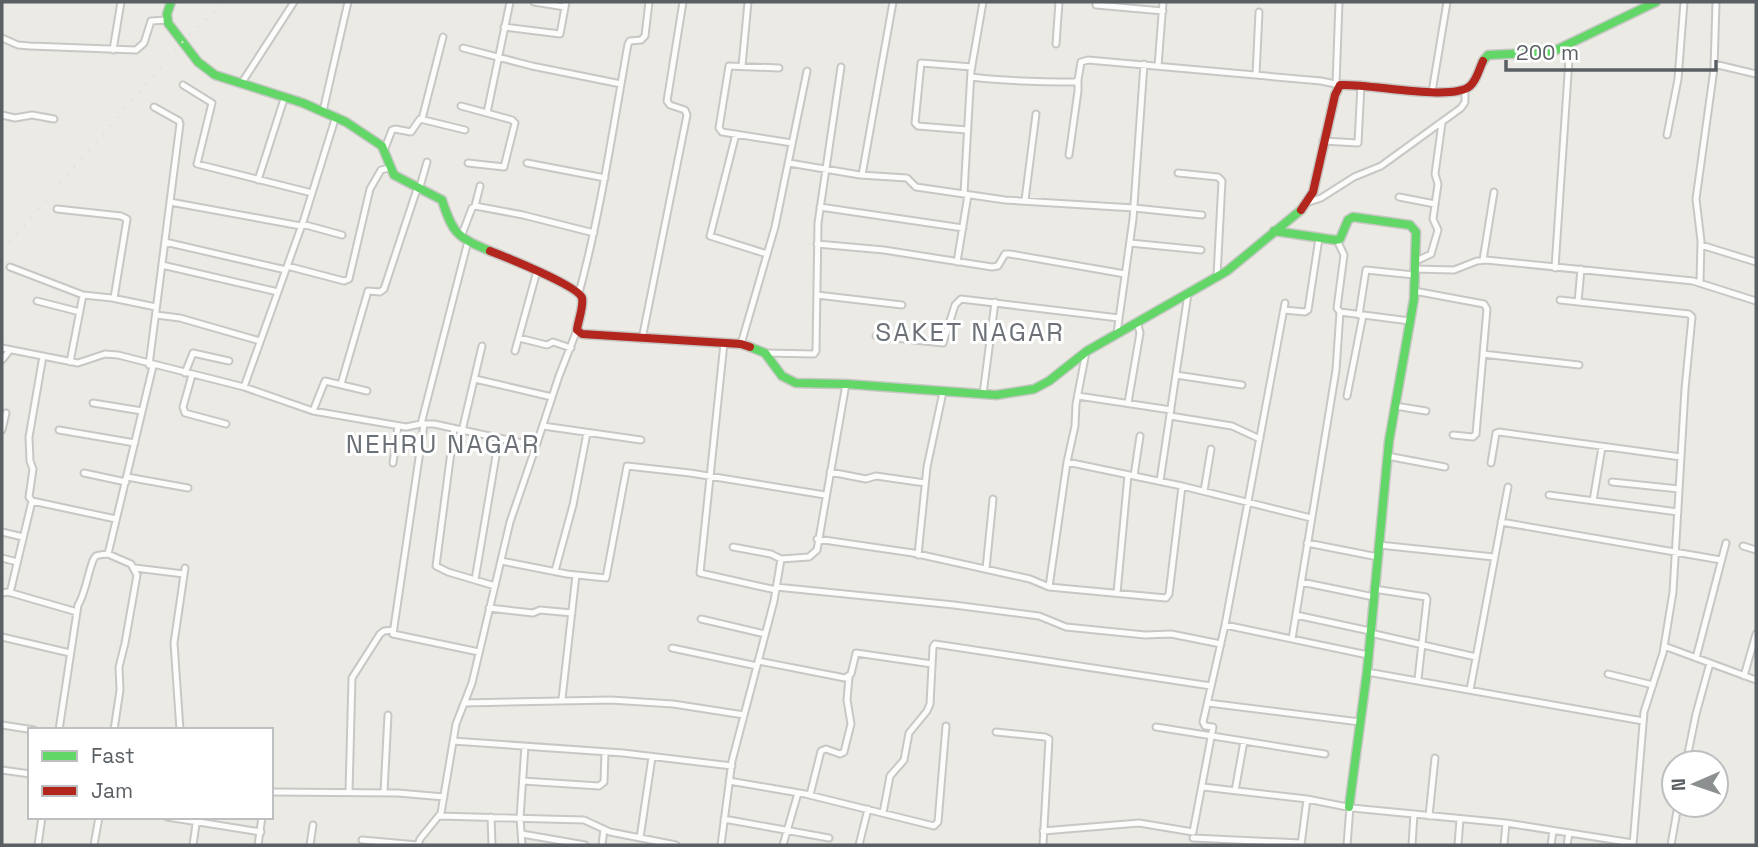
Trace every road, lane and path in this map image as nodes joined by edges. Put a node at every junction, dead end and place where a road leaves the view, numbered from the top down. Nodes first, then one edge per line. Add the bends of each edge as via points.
1 (121, 2) edge
2 (171, 2) edge
3 (294, 2) edge
4 (348, 2) edge
5 (510, 2) edge
6 (534, 2) edge
7 (649, 2) edge
8 (683, 2) edge
9 (748, 2) edge
10 (893, 2) edge
11 (983, 2) edge
12 (1059, 2) edge
13 (1163, 2) edge
14 (1339, 2) edge
15 (1447, 2) edge
16 (1656, 2) edge
17 (1684, 2) edge
18 (1716, 2) edge
19 (566, 5) edge
20 (1096, 5) dead end
21 (1163, 11) junction
22 (1259, 12) dead end
23 (167, 20) junction
24 (504, 27) junction
25 (443, 37) dead end
26 (2, 38) edge
27 (1056, 44) dead end
28 (1570, 44) junction
29 (463, 48) dead end
30 (113, 50) junction
31 (497, 57) junction
32 (1144, 64) junction
33 (1714, 64) junction
34 (743, 66) junction
35 (1158, 66) junction
36 (841, 67) dead end
37 (972, 67) junction
38 (779, 68) dead end
39 (807, 71) dead end
40 (1756, 74) edge
41 (1256, 75) junction
42 (971, 77) junction
43 (1077, 80) junction
44 (241, 84) junction
45 (621, 84) junction
46 (183, 85) dead end
47 (1338, 85) junction
48 (1361, 85) junction
49 (1465, 90) junction
50 (1432, 92) junction
51 (284, 99) junction
52 (461, 106) dead end
53 (154, 107) dead end
54 (323, 111) junction
55 (487, 113) junction
56 (1036, 114) dead end
57 (2, 115) edge
58 (336, 116) junction
59 (54, 119) dead end
60 (422, 119) junction
61 (1442, 123) junction
62 (465, 130) dead end
63 (967, 130) junction
64 (736, 134) junction
65 (1667, 135) dead end
66 (1323, 141) junction
67 (792, 143) junction
68 (384, 148) junction
69 (1069, 155) dead end
70 (427, 163) dead end
71 (468, 163) dead end
72 (527, 163) dead end
73 (789, 163) junction
74 (389, 168) junction
75 (825, 169) junction
76 (1178, 173) dead end
77 (862, 175) junction
78 (605, 178) junction
79 (258, 180) junction
80 (480, 186) dead end
81 (418, 189) junction
82 (1494, 192) dead end
83 (312, 193) junction
84 (966, 194) junction
85 (1399, 197) dead end
86 (1025, 200) junction
87 (170, 202) junction
88 (1309, 202) junction
89 (1435, 204) junction
90 (475, 206) junction
91 (820, 207) junction
92 (1134, 208) junction
93 (57, 209) dead end
94 (1202, 215) dead end
95 (302, 225) junction
96 (962, 228) junction
97 (1274, 231) junction
98 (594, 233) junction
99 (342, 235) dead end
100 (1319, 238) junction
101 (465, 239) junction
102 (1337, 240) junction
103 (165, 242) junction
104 (1130, 243) junction
105 (817, 244) junction
106 (1701, 245) junction
107 (1200, 250) dead end
108 (767, 254) junction
109 (1483, 260) junction
110 (957, 262) junction
111 (1756, 262) edge
112 (162, 265) junction
113 (10, 267) dead end
114 (286, 268) junction
115 (1555, 268) junction
116 (1414, 269) junction
117 (1581, 269) junction
118 (537, 271) junction
119 (1125, 274) junction
120 (1217, 276) junction
121 (1700, 282) junction
122 (1414, 291) junction
123 (278, 292) junction
124 (579, 293) junction
125 (1188, 293) junction
126 (83, 295) junction
127 (817, 295) junction
128 (114, 298) junction
129 (1560, 300) dead end
130 (37, 301) dead end
131 (995, 302) junction
132 (1578, 302) junction
133 (1756, 302) edge
134 (902, 305) dead end
135 (156, 307) junction
136 (80, 312) junction
137 (1340, 312) junction
138 (156, 315) junction
139 (1361, 315) junction
140 (1119, 318) junction
141 (1410, 321) junction
142 (1137, 322) junction
143 (577, 330) junction
144 (1117, 333) junction
145 (876, 336) dead end
146 (519, 338) junction
147 (642, 339) junction
148 (260, 341) junction
149 (724, 343) junction
150 (741, 344) junction
151 (482, 346) dead end
152 (2, 348) edge
153 (571, 348) junction
154 (10, 350) junction
155 (515, 351) dead end
156 (1087, 351) junction
157 (765, 353) junction
158 (1483, 354) junction
159 (43, 356) junction
160 (2, 360) edge
161 (229, 361) dead end
162 (70, 362) junction
163 (151, 365) junction
164 (1579, 365) dead end
165 (189, 374) junction
166 (1176, 376) junction
167 (475, 379) junction
168 (341, 384) junction
169 (846, 384) junction
170 (1242, 385) dead end
171 (244, 387) junction
172 (367, 391) dead end
173 (943, 392) junction
174 (983, 394) junction
175 (1078, 396) junction
176 (1347, 396) dead end
177 (552, 397) junction
178 (93, 402) dead end
179 (1128, 403) junction
180 (1395, 406) junction
181 (142, 411) junction
182 (313, 411) junction
183 (1426, 411) dead end
184 (6, 413) dead end
185 (1170, 413) junction
186 (226, 424) dead end
187 (422, 424) junction
188 (398, 426) junction
189 (543, 426) junction
190 (454, 429) junction
191 (2, 430) edge
192 (59, 430) dead end
193 (462, 430) junction
194 (587, 433) junction
195 (1453, 435) dead end
196 (1140, 436) dead end
197 (499, 438) junction
198 (1259, 439) junction
199 (641, 440) dead end
200 (135, 443) junction
201 (536, 446) junction
202 (1602, 447) junction
203 (1211, 449) dead end
204 (1387, 456) junction
205 (1681, 457) junction
206 (1067, 462) junction
207 (393, 463) dead end
208 (1491, 463) dead end
209 (1445, 467) dead end
210 (830, 472) junction
211 (84, 473) dead end
212 (1131, 475) junction
213 (711, 477) junction
214 (126, 479) junction
215 (1160, 481) junction
216 (1612, 482) dead end
217 (925, 483) junction
218 (1182, 486) junction
219 (1508, 487) dead end
220 (188, 488) dead end
221 (1679, 489) junction
222 (1204, 491) junction
223 (825, 495) junction
224 (1549, 495) dead end
225 (993, 499) dead end
226 (32, 501) junction
227 (1593, 501) junction
228 (1248, 502) junction
229 (1678, 512) junction
230 (1311, 518) junction
231 (117, 519) junction
232 (1501, 522) junction
233 (2, 532) edge
234 (23, 537) junction
235 (817, 539) junction
236 (1307, 543) junction
237 (1726, 543) dead end
238 (1379, 545) junction
239 (1742, 546) dead end
240 (733, 547) dead end
241 (1756, 550) edge
242 (1675, 551) junction
243 (108, 554) junction
244 (918, 555) junction
245 (1378, 557) junction
246 (1494, 557) junction
247 (2, 558) edge
248 (781, 559) junction
249 (1721, 560) junction
250 (501, 561) junction
251 (17, 562) junction
252 (135, 568) junction
253 (986, 569) junction
254 (555, 571) junction
255 (576, 575) junction
256 (475, 580) junction
257 (1301, 582) junction
258 (495, 586) junction
259 (1049, 587) junction
260 (776, 589) junction
261 (2, 593) edge
262 (10, 593) junction
263 (1117, 593) junction
264 (1374, 593) junction
265 (489, 608) junction
266 (77, 612) junction
267 (572, 613) junction
268 (1296, 615) junction
269 (701, 619) dead end
270 (1225, 625) junction
271 (393, 630) junction
272 (1370, 632) junction
273 (765, 634) junction
274 (1756, 634) edge
275 (2, 636) edge
276 (1292, 639) junction
277 (1221, 644) junction
278 (1422, 644) junction
279 (1664, 646) junction
280 (672, 648) dead end
281 (479, 652) junction
282 (70, 653) junction
283 (1368, 655) junction
284 (1476, 657) junction
285 (1696, 658) junction
286 (758, 663) junction
287 (1710, 663) junction
288 (932, 664) junction
289 (1367, 672) junction
290 (1608, 674) dead end
291 (1744, 676) junction
292 (849, 677) junction
293 (1418, 679) junction
294 (1756, 680) edge
295 (1653, 685) junction
296 (1211, 686) junction
297 (1470, 690) junction
298 (562, 699) junction
299 (464, 703) junction
300 (1208, 703) junction
301 (388, 715) dead end
302 (744, 715) junction
303 (1643, 721) junction
304 (1360, 722) junction
305 (2, 725) edge
306 (946, 726) dead end
307 (1156, 727) dead end
308 (59, 728) edge
309 (114, 728) edge
310 (180, 728) edge
311 (28, 729) edge
312 (996, 732) dead end
313 (1212, 735) junction
314 (453, 741) junction
315 (1244, 741) junction
316 (525, 746) junction
317 (1689, 749) edge
318 (605, 752) junction
319 (1325, 754) dead end
320 (652, 757) junction
321 (1435, 758) dead end
322 (732, 766) junction
323 (2, 770) edge
324 (28, 774) edge
325 (523, 780) junction
326 (729, 781) junction
327 (1203, 787) junction
328 (1235, 790) junction
329 (273, 792) edge
330 (349, 792) junction
331 (384, 792) junction
332 (798, 793) junction
333 (810, 795) junction
334 (444, 797) junction
335 (1307, 799) junction
336 (1349, 807) junction
337 (868, 809) junction
338 (883, 813) junction
339 (1414, 814) junction
340 (439, 816) junction
341 (1430, 816) junction
342 (491, 817) junction
343 (520, 818) junction
344 (43, 819) edge
345 (99, 819) edge
346 (196, 819) edge
347 (262, 819) edge
348 (724, 819) junction
349 (1460, 819) junction
350 (1676, 819) edge
351 (1506, 823) junction
352 (313, 825) dead end
353 (604, 830) junction
354 (787, 830) junction
355 (261, 831) junction
356 (1043, 831) junction
357 (1553, 831) junction
358 (1569, 833) junction
359 (522, 834) junction
360 (1193, 835) junction
361 (640, 838) junction
362 (829, 838) dead end
363 (1600, 838) junction
364 (362, 840) dead end
365 (1301, 844) edge
366 (1633, 844) edge
367 (38, 845) edge
368 (94, 845) edge
369 (194, 845) edge
370 (258, 845) edge
371 (310, 845) edge
372 (418, 845) edge
373 (492, 845) edge
374 (522, 845) edge
375 (584, 845) edge
376 (602, 845) edge
377 (676, 845) edge
378 (721, 845) edge
379 (783, 845) edge
380 (859, 845) edge
381 (1042, 845) edge
382 (1193, 845) edge
383 (1347, 845) edge
384 (1412, 845) edge
385 (1458, 845) edge
386 (1504, 845) edge
387 (1551, 845) edge
388 (1567, 845) edge
389 (1598, 845) edge
390 (1671, 845) edge

1 - 30 street
2 - 23 street
3 - 44 street
4 - 54 street
5 - 24 street
6 - 19 street
7 - 45 street via 645,36 628,44
8 - 147 street via 667,97 670,105 687,115
9 - 34 street
10 - 77 street
11 - 37 street
12 - 27 street
13 - 21 street
14 - 47 street
15 - 50 street
16 - 28 street
17 - 65 street via 1678,79
18 - 33 street
19 - 24 street via 560,34
20 - 21 street
21 - 35 street
22 - 41 street
23 - 30 street via 151,21 136,50
23 - 44 street via 205,69
24 - 31 street
25 - 60 street
26 - 30 street via 18,45
28 - 49 street via 1552,52 1488,55
28 - 115 street
29 - 31 street
31 - 45 street
31 - 55 street
32 - 35 street
32 - 43 street via 1084,60
32 - 92 street
33 - 40 street
33 - 106 street via 1696,199
34 - 38 street
34 - 64 street via 727,68 719,128
35 - 41 street
36 - 75 street
37 - 42 street
37 - 63 street via 921,63 915,123
39 - 67 street
41 - 47 street
42 - 43 street via 1012,82
42 - 63 street
43 - 69 street
44 - 51 street
45 - 78 street
46 - 79 street via 212,103 197,164
47 - 48 street
47 - 66 street
48 - 50 street
48 - 66 street via 1358,143
49 - 50 street
49 - 61 street via 1464,105
51 - 54 street
51 - 79 street
52 - 55 street
53 - 87 street via 180,124
54 - 58 street
55 - 71 street via 515,123 505,166
56 - 86 street
57 - 59 street
58 - 68 street
58 - 83 street
60 - 62 street
60 - 68 street via 411,132 392,130
61 - 88 street via 1381,166
61 - 89 street
63 - 84 street
64 - 67 street
64 - 108 street via 710,236
66 - 88 street
67 - 73 street
68 - 74 street
70 - 81 street
72 - 78 street
73 - 75 street
73 - 108 street
74 - 81 street
74 - 114 street via 380,170 370,189 349,279
75 - 77 street
75 - 91 street
76 - 120 street via 1222,181
77 - 84 street via 907,178 916,187
78 - 98 street
79 - 83 street
80 - 90 street
81 - 101 street via 442,200 450,226
81 - 168 street via 384,289 368,291
82 - 109 street
83 - 95 street
84 - 86 street
84 - 96 street
85 - 89 street
86 - 92 street
87 - 95 street
87 - 103 street
88 - 97 street
89 - 116 street via 1433,219 1438,230 1432,252
90 - 98 street
90 - 101 street
91 - 96 street
91 - 105 street
92 - 94 street
92 - 104 street
93 - 128 street via 127,219
95 - 99 street
95 - 114 street
96 - 110 street
97 - 100 street
97 - 120 street
98 - 124 street
100 - 102 street
100 - 198 street via 1308,310 1284,307
101 - 118 street
101 - 187 street
102 - 116 street via 1353,218 1410,225 1416,232
102 - 137 street via 1343,253
103 - 112 street
103 - 114 street
104 - 107 street
104 - 119 street
105 - 110 street
105 - 127 street
106 - 111 street
106 - 121 street
108 - 150 street
109 - 115 street
109 - 116 street via 1454,270
110 - 119 street via 996,267 1010,254
112 - 123 street
112 - 135 street
113 - 126 street
114 - 123 street
115 - 117 street
116 - 122 street
116 - 139 street via 1366,270
117 - 121 street
117 - 132 street
118 - 124 street
118 - 146 street
119 - 140 street
120 - 125 street
121 - 133 street
122 - 141 street
122 - 158 street via 1486,306
123 - 148 street
124 - 143 street
125 - 142 street
125 - 166 street
126 - 128 street
126 - 136 street
127 - 134 street
127 - 157 street via 816,353
128 - 135 street
129 - 132 street
130 - 136 street
131 - 140 street
131 - 145 street via 959,299 943,343
131 - 174 street
132 - 205 street via 1691,315
135 - 138 street
136 - 162 street
137 - 139 street
137 - 230 street via 1336,370
138 - 148 street
138 - 163 street
139 - 141 street
139 - 176 street
140 - 144 street
141 - 180 street
142 - 144 street
142 - 179 street via 1140,333
143 - 147 street via 587,335
143 - 153 street
144 - 156 street
146 - 153 street
146 - 155 street
147 - 149 street
148 - 171 street
149 - 150 street
149 - 213 street
150 - 157 street
151 - 167 street
152 - 154 street
153 - 177 street
154 - 159 street
154 - 160 street
156 - 174 street via 1034,388
156 - 175 street
157 - 169 street via 789,381
158 - 164 street
158 - 195 street via 1476,434
159 - 162 street
159 - 226 street via 29,437
161 - 165 street via 193,353
162 - 163 street via 106,354
163 - 165 street
163 - 181 street
165 - 171 street
165 - 186 street via 185,413
166 - 170 street
166 - 185 street
167 - 177 street
167 - 193 street
168 - 172 street
168 - 182 street via 325,382
169 - 173 street
169 - 210 street
171 - 182 street
173 - 174 street
173 - 217 street
175 - 179 street
175 - 206 street
177 - 189 street
178 - 181 street
179 - 185 street
180 - 183 street
180 - 204 street
181 - 200 street
182 - 188 street
184 - 191 street
185 - 198 street via 1232,426
185 - 215 street
187 - 188 street
187 - 190 street
187 - 271 street
188 - 207 street
189 - 194 street
189 - 201 street
190 - 193 street
190 - 256 street via 436,566
192 - 200 street
193 - 197 street
194 - 199 street
194 - 254 street
196 - 212 street
197 - 201 street
197 - 256 street
198 - 228 street
200 - 214 street
201 - 250 street
202 - 205 street
202 - 208 street via 1499,432
202 - 227 street
203 - 222 street
204 - 209 street
204 - 238 street
205 - 221 street
206 - 212 street
206 - 259 street
210 - 217 street
210 - 223 street
211 - 214 street
212 - 215 street
212 - 263 street
213 - 223 street
213 - 255 street via 625,467 607,577
213 - 260 street via 700,573
214 - 220 street
214 - 231 street
215 - 218 street
216 - 221 street
217 - 244 street
218 - 222 street
218 - 263 street via 1169,594 1160,599
219 - 232 street
221 - 229 street
222 - 228 street
223 - 235 street
224 - 227 street
225 - 253 street
226 - 231 street
226 - 234 street
227 - 229 street
228 - 230 street
228 - 270 street
229 - 242 street
230 - 236 street
231 - 243 street
232 - 242 street
232 - 246 street
233 - 234 street
234 - 251 street
235 - 244 street
235 - 248 street via 813,555
236 - 245 street
236 - 257 street
237 - 249 street
238 - 245 street
238 - 246 street
239 - 241 street
240 - 248 street
242 - 249 street
242 - 279 street
243 - 252 street
243 - 266 street via 92,561
244 - 253 street
245 - 264 street
246 - 284 street
247 - 251 street
248 - 260 street
249 - 285 street
250 - 254 street
250 - 258 street
251 - 262 street
252 - 309 street
252 - 310 street via 185,571 174,643
253 - 259 street
254 - 255 street
255 - 267 street
256 - 258 street
257 - 264 street
257 - 268 street
258 - 265 street
259 - 263 street
260 - 273 street
260 - 277 street via 954,605 1039,616 1066,626 1171,634
261 - 262 street
262 - 266 street
264 - 272 street
264 - 278 street via 1426,597
265 - 267 street
265 - 281 street
266 - 282 street
267 - 298 street
268 - 272 street
268 - 276 street
269 - 273 street
270 - 276 street
270 - 277 street
271 - 281 street via 398,636
271 - 330 street via 380,634 352,678
272 - 278 street
272 - 283 street
273 - 286 street
274 - 291 street
275 - 282 street
276 - 283 street
277 - 296 street
278 - 284 street
278 - 293 street
279 - 285 street
279 - 295 street
280 - 286 street
281 - 299 street
282 - 308 street
283 - 289 street
284 - 297 street
285 - 287 street
286 - 292 street
286 - 302 street
287 - 291 street
287 - 317 street
288 - 292 street via 856,653
288 - 296 street via 933,647 944,644
288 - 338 street via 928,711 909,733 904,760 890,776
289 - 293 street
289 - 304 street
290 - 295 street
291 - 294 street
292 - 333 street via 851,724 844,752 821,751
293 - 297 street
295 - 303 street
296 - 300 street
297 - 303 street
298 - 299 street
298 - 302 street via 639,701
299 - 314 street
300 - 304 street
300 - 313 street via 1203,722 1213,727
301 - 331 street
302 - 322 street
303 - 366 street
304 - 336 street
305 - 311 street
306 - 338 street via 937,825
307 - 313 street
312 - 356 street via 1049,739
313 - 315 street
313 - 327 street
314 - 316 street
314 - 334 street
315 - 319 street
315 - 328 street
316 - 318 street
316 - 325 street
318 - 320 street
318 - 325 street via 604,782 599,786
320 - 322 street
320 - 361 street
321 - 341 street
322 - 326 street
323 - 324 street
325 - 343 street
326 - 332 street
326 - 348 street
327 - 328 street
327 - 360 street
328 - 335 street
329 - 330 street
330 - 331 street
331 - 334 street
332 - 333 street
332 - 354 street
333 - 337 street
334 - 340 street
335 - 336 street
335 - 365 street
336 - 339 street
336 - 383 street
337 - 338 street
337 - 380 street
339 - 341 street
339 - 384 street
340 - 342 street
340 - 372 street
341 - 349 street
342 - 343 street
342 - 373 street
343 - 353 street via 584,820
343 - 359 street
344 - 367 street
345 - 368 street
346 - 355 street
346 - 369 street
347 - 355 street
348 - 354 street
348 - 378 street
349 - 351 street
349 - 385 street
350 - 390 street
351 - 357 street
351 - 386 street
352 - 371 street
353 - 361 street
353 - 376 street
354 - 362 street
354 - 379 street
355 - 370 street
356 - 360 street via 1139,823
356 - 381 street
357 - 358 street
357 - 387 street
358 - 363 street
358 - 388 street
359 - 374 street
359 - 375 street
360 - 365 street
360 - 382 street
361 - 377 street
363 - 366 street
363 - 389 street
364 - 372 street

